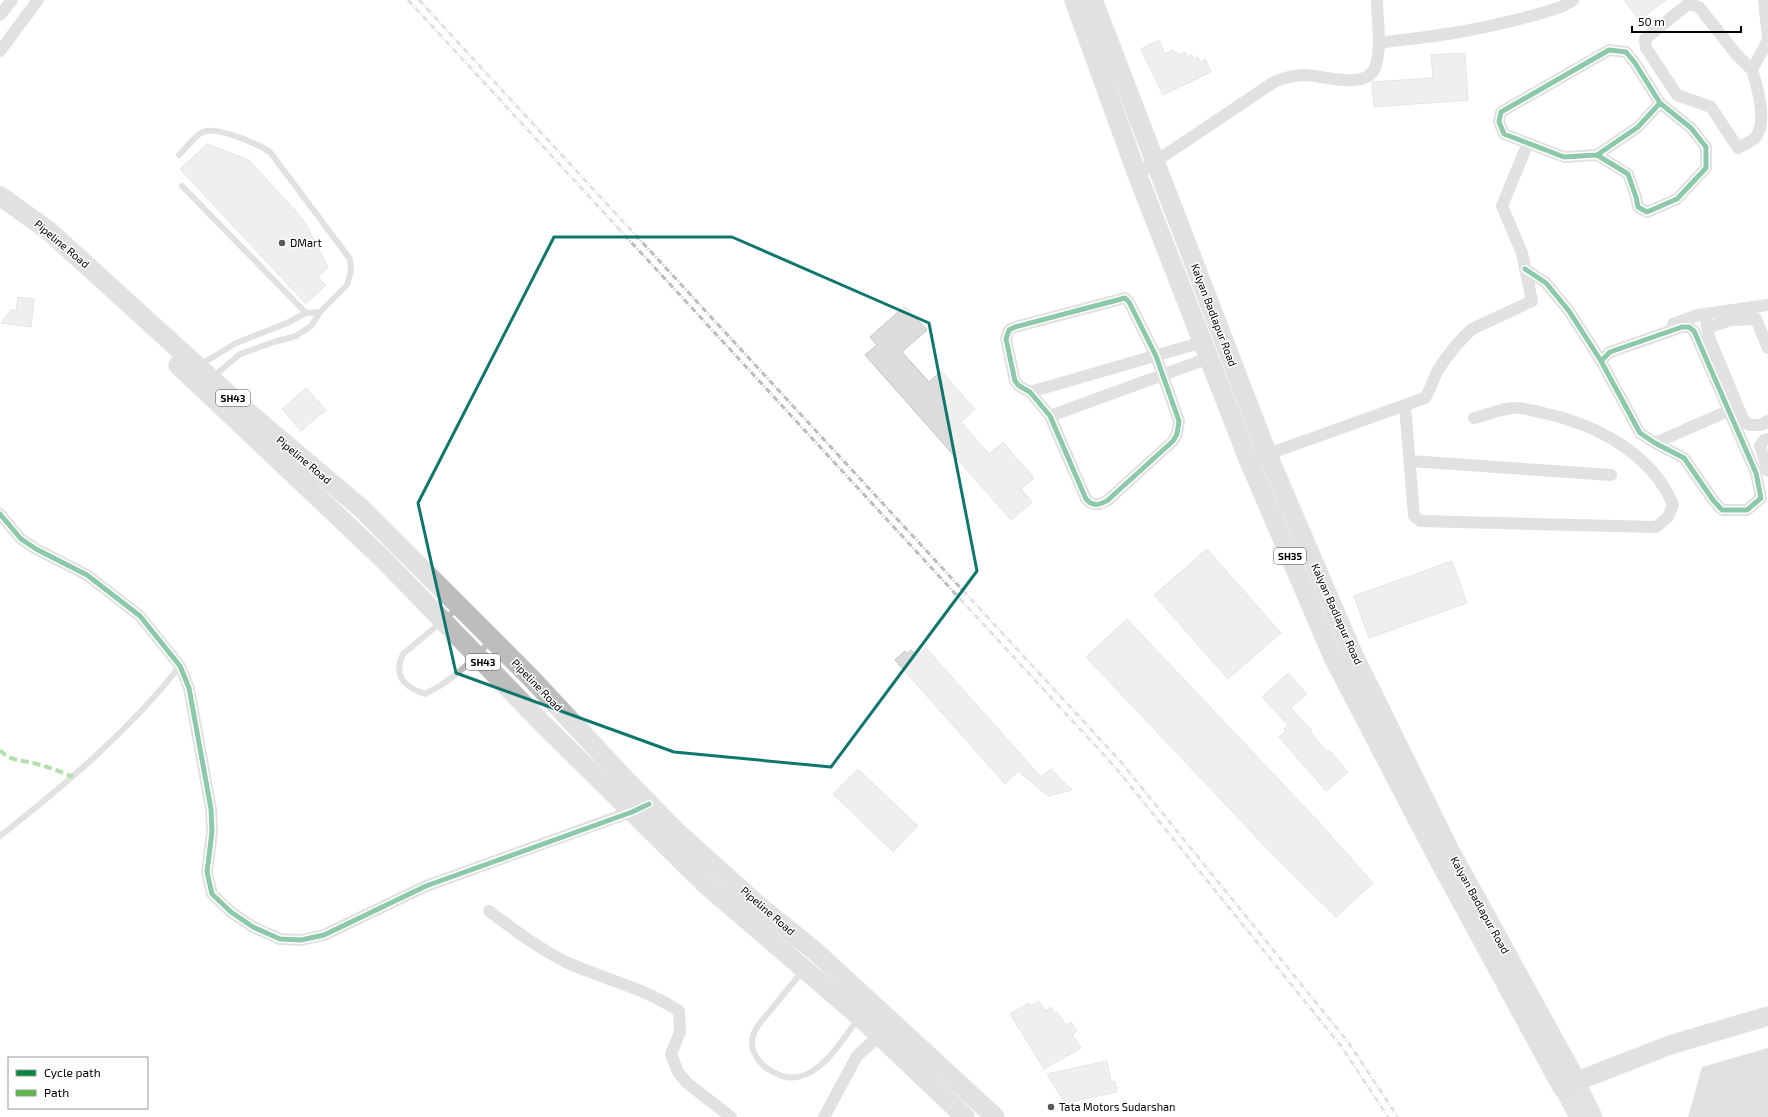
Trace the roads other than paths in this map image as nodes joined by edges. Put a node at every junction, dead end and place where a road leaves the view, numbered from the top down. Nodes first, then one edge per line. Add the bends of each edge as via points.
1 (12, 0) edge
2 (38, 0) edge
3 (1074, 0) edge
4 (1093, 0) edge
5 (1377, 0) edge
6 (1573, 0) edge
7 (1764, 0) edge
8 (0, 15) edge
9 (1767, 24) edge
10 (1095, 32) junction
11 (1768, 39) edge
12 (1379, 43) junction
13 (0, 51) edge
14 (1752, 70) junction
15 (1660, 103) junction
16 (1528, 143) junction
17 (179, 155) dead end
18 (1597, 155) junction
19 (1155, 162) junction
20 (1137, 174) junction
21 (182, 186) dead end
22 (0, 196) edge
23 (0, 209) edge
24 (1525, 269) junction
25 (1768, 305) edge
26 (320, 312) junction
27 (306, 313) junction
28 (1705, 315) junction
29 (1707, 328) junction
30 (1768, 348) edge
31 (1206, 350) junction
32 (1594, 351) junction
33 (1156, 356) junction
34 (1601, 361) junction
35 (1164, 374) junction
36 (200, 377) junction
37 (1030, 392) junction
38 (1405, 406) junction
39 (1728, 411) junction
40 (1050, 416) junction
41 (1474, 418) dead end
42 (1768, 421) edge
43 (1768, 439) edge
44 (1655, 443) junction
45 (1267, 453) junction
46 (1410, 460) junction
47 (1249, 461) junction
48 (1768, 471) edge
49 (1611, 475) dead end
50 (308, 476) junction
51 (0, 514) edge
52 (460, 607) junction
53 (443, 621) junction
54 (492, 639) junction
55 (477, 656) junction
56 (180, 666) junction
57 (649, 804) junction
58 (632, 812) junction
59 (0, 836) edge
60 (489, 911) dead end
61 (810, 961) junction
62 (1768, 1016) edge
63 (860, 1017) junction
64 (895, 1024) junction
65 (882, 1038) junction
66 (1569, 1084) junction
67 (731, 1117) edge
68 (824, 1117) edge
69 (965, 1117) edge
70 (995, 1117) edge
71 (1578, 1117) edge
72 (1594, 1117) edge

1 - 8 street
2 - 13 street
3 - 10 main road, Kalyan Badlapur Road / SH35
4 - 10 main road, Kalyan Badlapur Road / SH35
5 - 12 street
6 - 12 street via 1564,6 1534,15 1459,32
7 - 9 street
9 - 11 street
10 - 19 main road, Kalyan Badlapur Road / SH35
10 - 20 main road, Kalyan Badlapur Road / SH35
11 - 14 street
12 - 19 street via 1376,67 1370,75 1358,81 1304,75 1287,76 1274,82
14 - 14 street via 1699,7 1688,4 1645,40 1646,48 1677,95 1711,107 1738,148 1756,137 1763,123 1764,107
15 - 16 street via 1636,63 1626,52 1609,50 1501,112 1499,122 1504,134
15 - 18 street via 1638,127
15 - 18 street via 1691,128 1706,147 1706,168 1677,199 1647,212 1638,207 1628,174
16 - 18 street via 1564,157
16 - 24 street via 1502,206 1522,253
17 - 26 lane via 202,132 210,130 257,144 270,152 350,259 348,285
19 - 20 street
19 - 45 main road, Kalyan Badlapur Road / SH35
20 - 31 main road, Kalyan Badlapur Road / SH35
21 - 27 lane
22 - 36 main road, Pipeline Road / SH43 via 49,230
23 - 36 main road, Pipeline Road / SH43 via 55,249
24 - 32 street via 1546,282 1569,311
24 - 38 street via 1532,301 1472,329 1438,370 1430,392 1425,398
25 - 28 street
26 - 27 lane
26 - 36 lane via 311,326 296,336 240,354
27 - 36 lane via 236,343
28 - 29 street
28 - 32 street
29 - 30 street via 1732,320 1756,319
29 - 42 street via 1743,419 1749,425 1761,425
31 - 33 street
31 - 35 street
31 - 47 main road, Kalyan Badlapur Road / SH35
32 - 34 street
33 - 35 street
33 - 37 street
33 - 37 street via 1125,298 1015,327 1009,330 1006,340 1015,381
34 - 39 street via 1610,352 1682,327 1689,327 1694,331
34 - 44 street via 1640,432
35 - 40 street
35 - 40 street via 1179,421 1177,434 1173,441 1102,504 1089,503 1086,499
36 - 50 main road, Pipeline Road / SH43
37 - 40 street
38 - 45 street
38 - 46 street
39 - 44 street
39 - 44 street via 1756,473 1761,498 1747,510 1722,510 1684,458
41 - 46 street via 1514,407 1566,418 1610,436 1642,461 1667,489 1673,505 1668,517 1656,527 1420,521 1414,516
43 - 48 street via 1760,446
45 - 47 street
45 - 66 main road, Kalyan Badlapur Road / SH35 via 1353,654
46 - 49 street
47 - 66 main road, Kalyan Badlapur Road / SH35 via 1333,657 1434,853
50 - 52 main road, Pipeline Road / SH43 via 362,509
50 - 53 main road, Pipeline Road / SH43
51 - 56 street via 21,539 87,575 140,616
52 - 53 lane
52 - 54 main road, Pipeline Road / SH43
53 - 55 main road, Pipeline Road / SH43
53 - 55 lane via 403,654 398,664 400,676 411,689 425,694 438,688
54 - 55 lane
54 - 57 main road, Pipeline Road / SH43
55 - 58 main road, Pipeline Road / SH43
56 - 58 street via 189,688 211,809 212,832 207,872 212,894 231,912 253,927 280,939 300,940 324,935 426,886
56 - 59 lane via 141,712 98,754 48,799
57 - 58 street
57 - 61 main road, Pipeline Road / SH43 via 758,905
58 - 61 main road, Pipeline Road / SH43 via 705,884
60 - 67 street via 524,938 566,962 634,987 661,999 679,1011 680,1032 671,1054 678,1072 687,1083
61 - 63 main road, Pipeline Road / SH43
61 - 63 lane via 754,1031 751,1045 754,1055 764,1066 777,1074 790,1078 801,1077 820,1066
61 - 64 main road, Pipeline Road / SH43
62 - 66 main road via 1670,1045
63 - 65 main road, Pipeline Road / SH43
64 - 65 street
64 - 70 main road, Pipeline Road / SH43
65 - 68 street via 870,1044 857,1056
65 - 69 main road, Pipeline Road / SH43
66 - 71 main road
66 - 72 main road, Kalyan Badlapur Road

